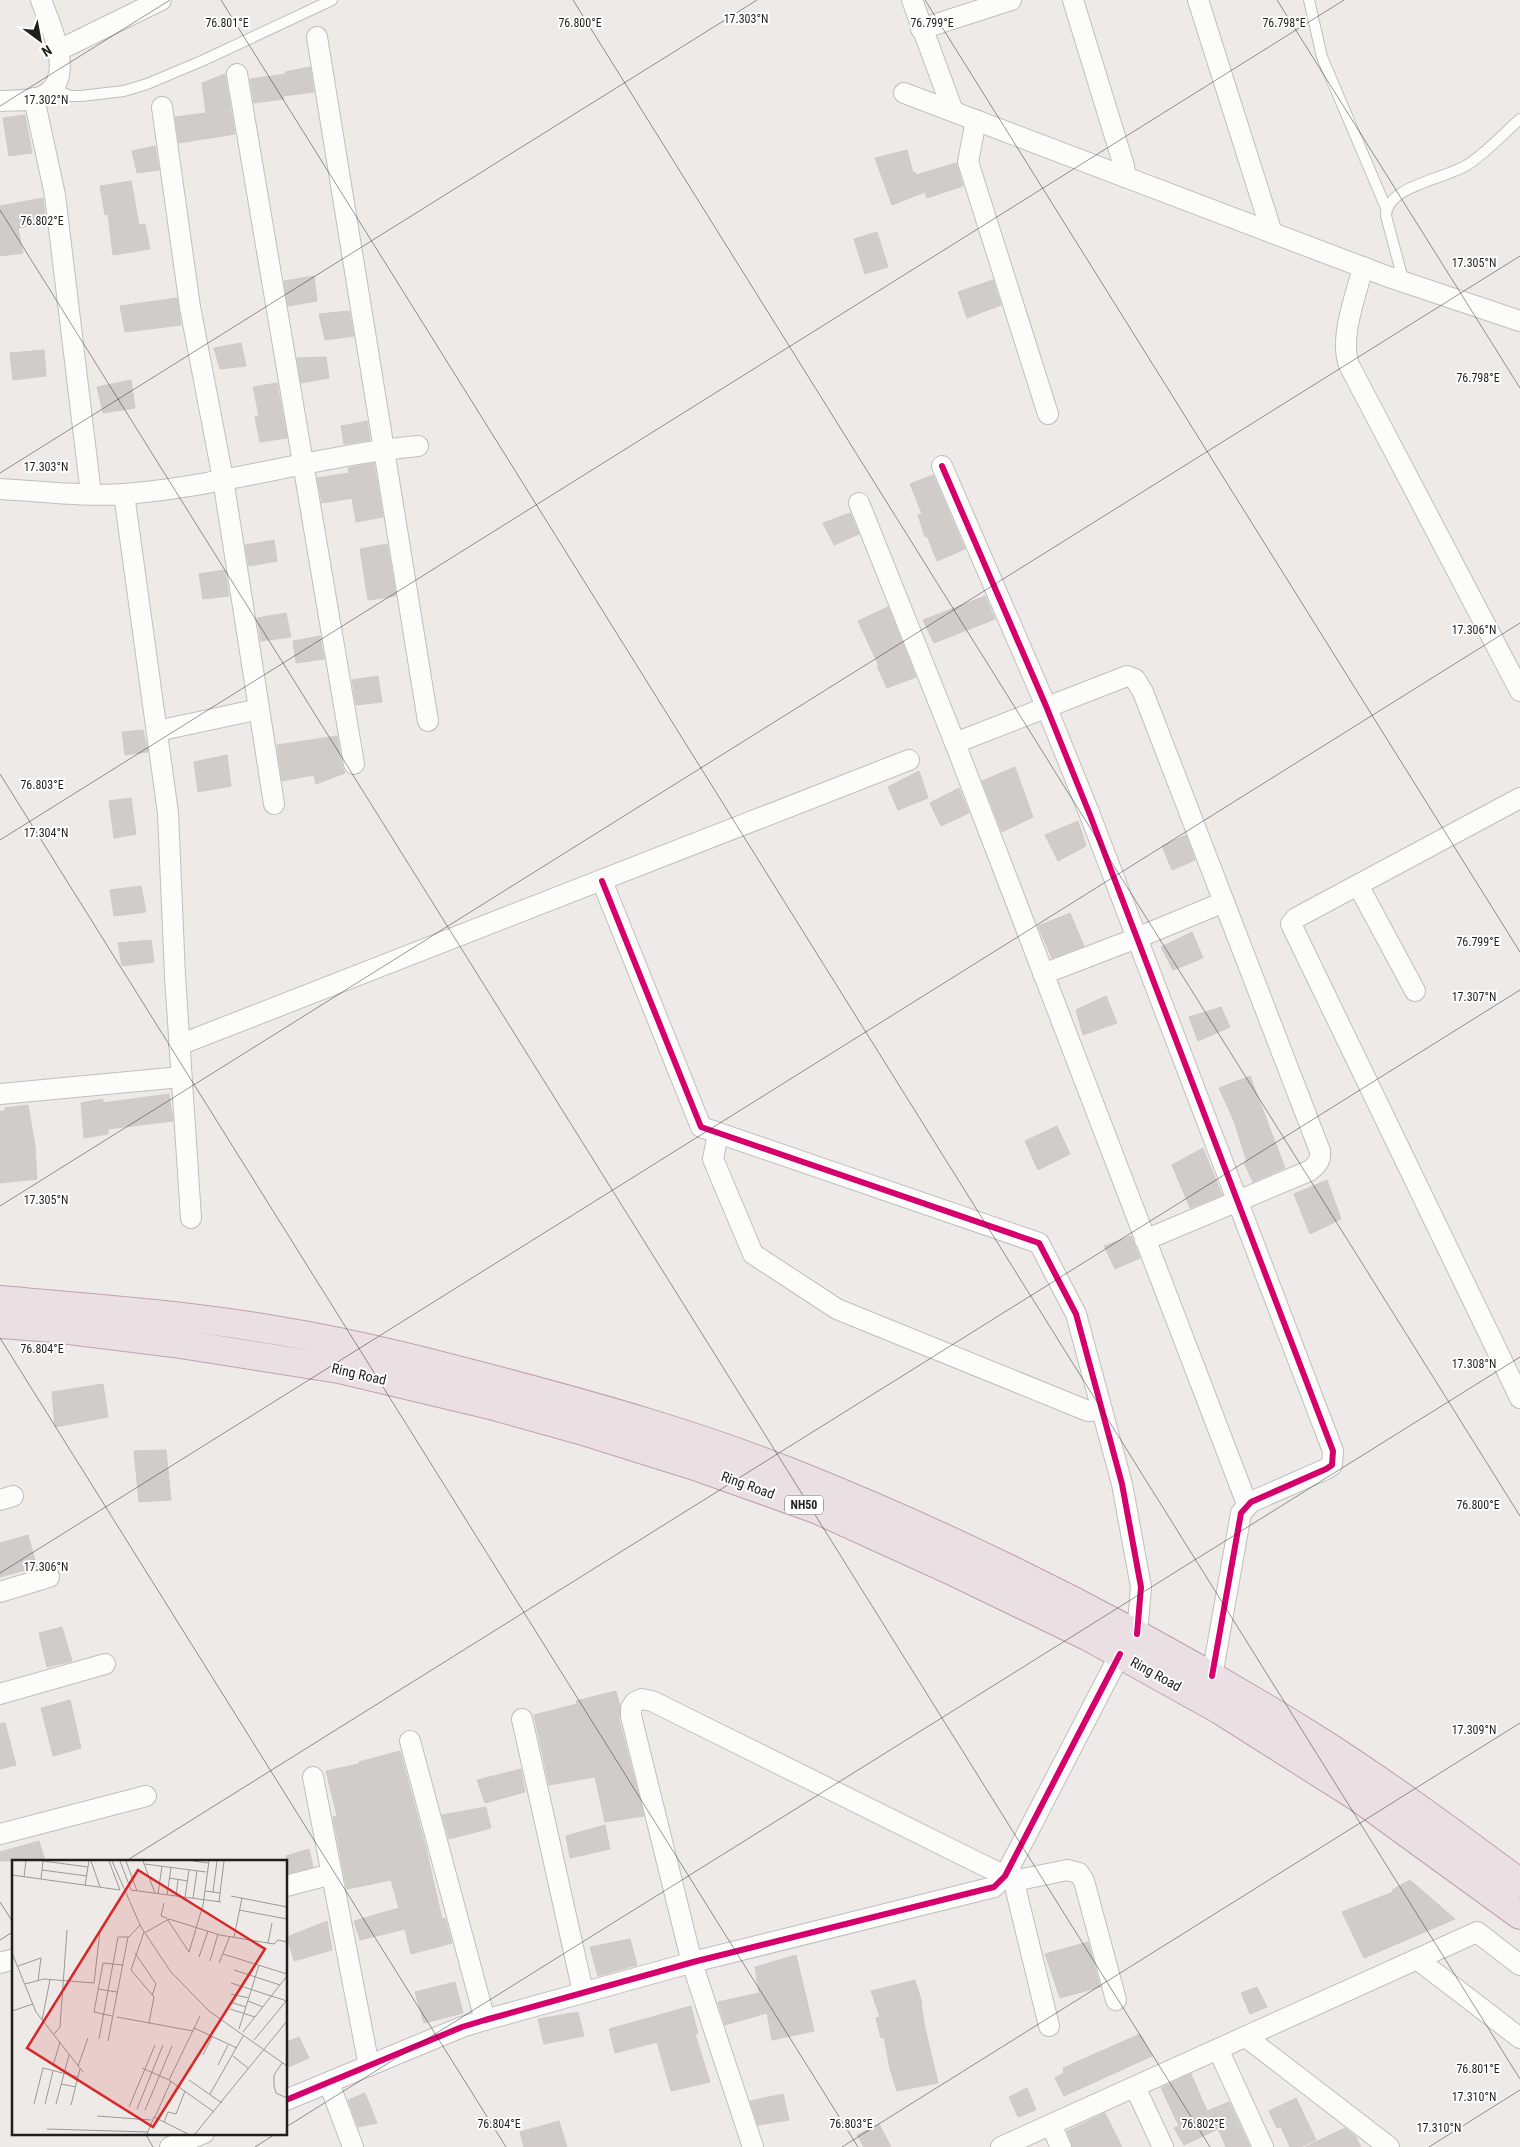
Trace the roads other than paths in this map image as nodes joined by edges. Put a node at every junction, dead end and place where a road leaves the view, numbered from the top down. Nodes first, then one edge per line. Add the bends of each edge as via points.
1 (41, 0) edge
2 (162, 0) edge
3 (332, 0) edge
4 (912, 0) edge
5 (1011, 0) edge
6 (1073, 0) edge
7 (1198, 0) edge
8 (1309, 0) edge
9 (922, 30) junction
10 (317, 37) dead end
11 (59, 50) junction
12 (237, 74) dead end
13 (52, 89) junction
14 (904, 93) dead end
15 (34, 98) junction
16 (0, 101) edge
17 (162, 107) dead end
18 (953, 111) junction
19 (1520, 119) edge
20 (976, 120) junction
21 (1125, 177) junction
22 (1386, 208) junction
23 (1272, 233) junction
24 (1363, 267) junction
25 (1404, 282) junction
26 (1520, 321) edge
27 (1048, 414) dead end
28 (418, 446) dead end
29 (384, 449) junction
30 (302, 465) junction
31 (942, 466) dead end
32 (223, 479) junction
33 (0, 489) edge
34 (91, 494) junction
35 (124, 494) junction
36 (859, 503) dead end
37 (1520, 691) edge
38 (1046, 706) junction
39 (259, 709) junction
40 (428, 720) dead end
41 (157, 731) junction
42 (954, 742) junction
43 (909, 760) dead end
44 (354, 764) dead end
45 (1520, 798) edge
46 (274, 804) dead end
47 (602, 881) junction
48 (1358, 885) junction
49 (1224, 902) junction
50 (1137, 938) junction
51 (1043, 974) junction
52 (1415, 991) dead end
53 (179, 1045) junction
54 (181, 1077) junction
55 (0, 1094) edge
56 (718, 1134) junction
57 (1238, 1201) junction
58 (191, 1218) dead end
59 (1145, 1240) junction
60 (0, 1300) edge
61 (0, 1324) edge
62 (1520, 1398) edge
63 (1102, 1410) junction
64 (1247, 1504) junction
65 (49, 1577) dead end
66 (0, 1592) edge
67 (1128, 1644) junction
68 (105, 1664) dead end
69 (1212, 1676) junction
70 (0, 1694) edge
71 (522, 1719) dead end
72 (410, 1741) dead end
73 (313, 1777) dead end
74 (146, 1796) dead end
75 (0, 1834) edge
76 (332, 1874) junction
77 (1010, 1874) junction
78 (1520, 1883) edge
79 (288, 1885) edge
80 (1520, 1915) edge
81 (1417, 1959) junction
82 (692, 1962) junction
83 (1520, 1965) edge
84 (583, 1992) junction
85 (1116, 2000) dead end
86 (484, 2020) junction
87 (1049, 2026) dead end
88 (1246, 2037) junction
89 (1520, 2038) edge
90 (1218, 2049) junction
91 (369, 2066) junction
92 (329, 2082) junction
93 (1135, 2087) junction
94 (288, 2099) edge
95 (1352, 2119) junction
96 (1051, 2124) junction
97 (202, 2134) edge
98 (170, 2147) edge
99 (353, 2147) edge
100 (753, 2147) edge
101 (1001, 2147) edge
102 (1061, 2147) edge
103 (1163, 2147) edge
104 (1263, 2147) edge
105 (1365, 2147) edge
106 (1389, 2147) edge

1 - 11 street
2 - 11 street
3 - 13 lane via 147,84 124,91 81,96
4 - 9 street
5 - 9 street
6 - 21 street
7 - 23 street
8 - 22 lane via 1322,57
9 - 18 street
10 - 29 street
11 - 13 street via 59,71
12 - 30 street
13 - 15 street
14 - 18 street
15 - 16 street
15 - 34 street via 54,195
17 - 32 street via 190,307
18 - 20 street
19 - 22 lane via 1468,164 1403,191
20 - 21 street
20 - 27 street via 968,162
21 - 23 street
22 - 25 lane
23 - 24 street
24 - 25 street
24 - 37 street via 1346,338 1345,352 1349,365
25 - 26 street
28 - 29 street
29 - 30 street
29 - 40 street
30 - 32 street
30 - 44 street
31 - 38 street
32 - 35 street
32 - 39 street
33 - 34 street
34 - 35 street
35 - 41 street
36 - 42 street
38 - 42 street
38 - 49 street via 1127,676 1136,679
38 - 50 street
39 - 41 street
39 - 46 street
41 - 53 street via 168,812
42 - 51 street
43 - 47 street
45 - 48 street
47 - 53 street
47 - 56 street via 700,1128
48 - 52 street
48 - 62 street via 1296,918 1291,928
49 - 50 street
49 - 57 street via 1321,1159 1309,1171
50 - 51 street
50 - 57 street
51 - 59 street
53 - 54 street
54 - 55 street
54 - 58 street
56 - 63 street via 713,1159 753,1254 837,1309 1088,1411
56 - 63 street via 1039,1243 1076,1314
57 - 59 street
57 - 64 street via 1334,1459 1326,1469
59 - 64 street
60 - 67 highway, Ring Road / NH50 via 142,1312 282,1331 411,1357 570,1399 789,1472 1002,1564
61 - 67 highway, Ring Road / NH50 via 174,1343 339,1369 580,1430 702,1468 816,1509 1089,1637
63 - 67 street via 1122,1484 1141,1587
64 - 69 street via 1239,1518
65 - 66 street
67 - 69 highway, Ring Road / NH50
67 - 77 street
67 - 80 highway, Ring Road / NH50 via 1220,1710 1359,1798
68 - 70 street
69 - 78 highway, Ring Road / NH50 via 1386,1785
71 - 84 street
72 - 86 street
73 - 76 street
74 - 75 street
76 - 79 street
76 - 91 street
77 - 82 street via 987,1889
77 - 82 street via 642,1699 631,1708 631,1716
77 - 85 street via 1067,1870 1078,1873 1084,1881
77 - 87 street
81 - 83 street via 1477,1932
81 - 88 street
81 - 89 street
82 - 84 street
82 - 100 street
84 - 86 street
86 - 91 street
88 - 90 street
88 - 95 street
90 - 93 street
90 - 104 street
91 - 92 street
92 - 94 street
92 - 99 street
93 - 96 street
93 - 103 street
95 - 105 street
95 - 106 street
96 - 101 street
96 - 102 street
97 - 98 street

